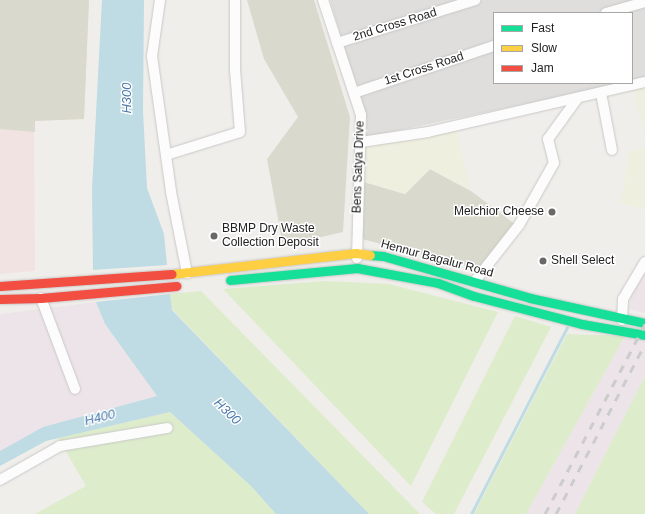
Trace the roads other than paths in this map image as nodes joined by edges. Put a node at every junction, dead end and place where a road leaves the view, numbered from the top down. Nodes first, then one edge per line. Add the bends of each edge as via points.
1 (160, 0) edge
2 (235, 0) edge
3 (323, 0) edge
4 (475, 0) edge
5 (640, 2) edge
6 (609, 12) edge
7 (337, 43) junction
8 (493, 46) edge
9 (645, 82) edge
10 (354, 93) junction
11 (601, 93) junction
12 (577, 99) junction
13 (361, 142) junction
14 (612, 150) dead end
15 (166, 155) junction
16 (356, 253) junction
17 (645, 262) edge
18 (357, 268) junction
19 (187, 274) junction
20 (223, 281) dead end
21 (475, 281) junction
22 (187, 285) dead end
23 (0, 286) edge
24 (41, 298) junction
25 (0, 299) edge
26 (542, 301) junction
27 (539, 313) junction
28 (622, 320) junction
29 (645, 323) edge
30 (645, 335) edge
31 (75, 389) dead end
32 (168, 428) dead end
33 (0, 480) edge

1 - 15 street via 152,56
2 - 15 street via 235,70 240,132
3 - 7 street, Bens Satya Drive
4 - 7 street, 2nd Cross Road
5 - 6 street
7 - 10 street, Bens Satya Drive
8 - 10 street, 1st Cross Road
9 - 11 street
10 - 13 street, Bens Satya Drive via 361,115
11 - 12 street
11 - 14 street
12 - 13 street via 428,132
12 - 21 street via 548,139 554,163 551,169 519,226
13 - 16 street, Bens Satya Drive
15 - 19 street
16 - 18 street, Bens Satya Drive
16 - 19 main road, Hennur Bagalur Road
16 - 21 main road, Hennur Bagalur Road via 383,256
17 - 28 street via 623,299
18 - 20 main road, Hennur Bagalur Road
18 - 27 main road, Hennur Bagalur Road via 438,283
19 - 23 main road, Hennur Bagalur Road
21 - 26 main road, Hennur Bagalur Road
22 - 24 main road
24 - 25 main road
24 - 31 street
26 - 27 main road
26 - 28 main road, Hennur Bagalur Road
27 - 30 main road, Hennur Bagalur Road
28 - 29 main road, Hennur Bagalur Road
32 - 33 street via 60,446

